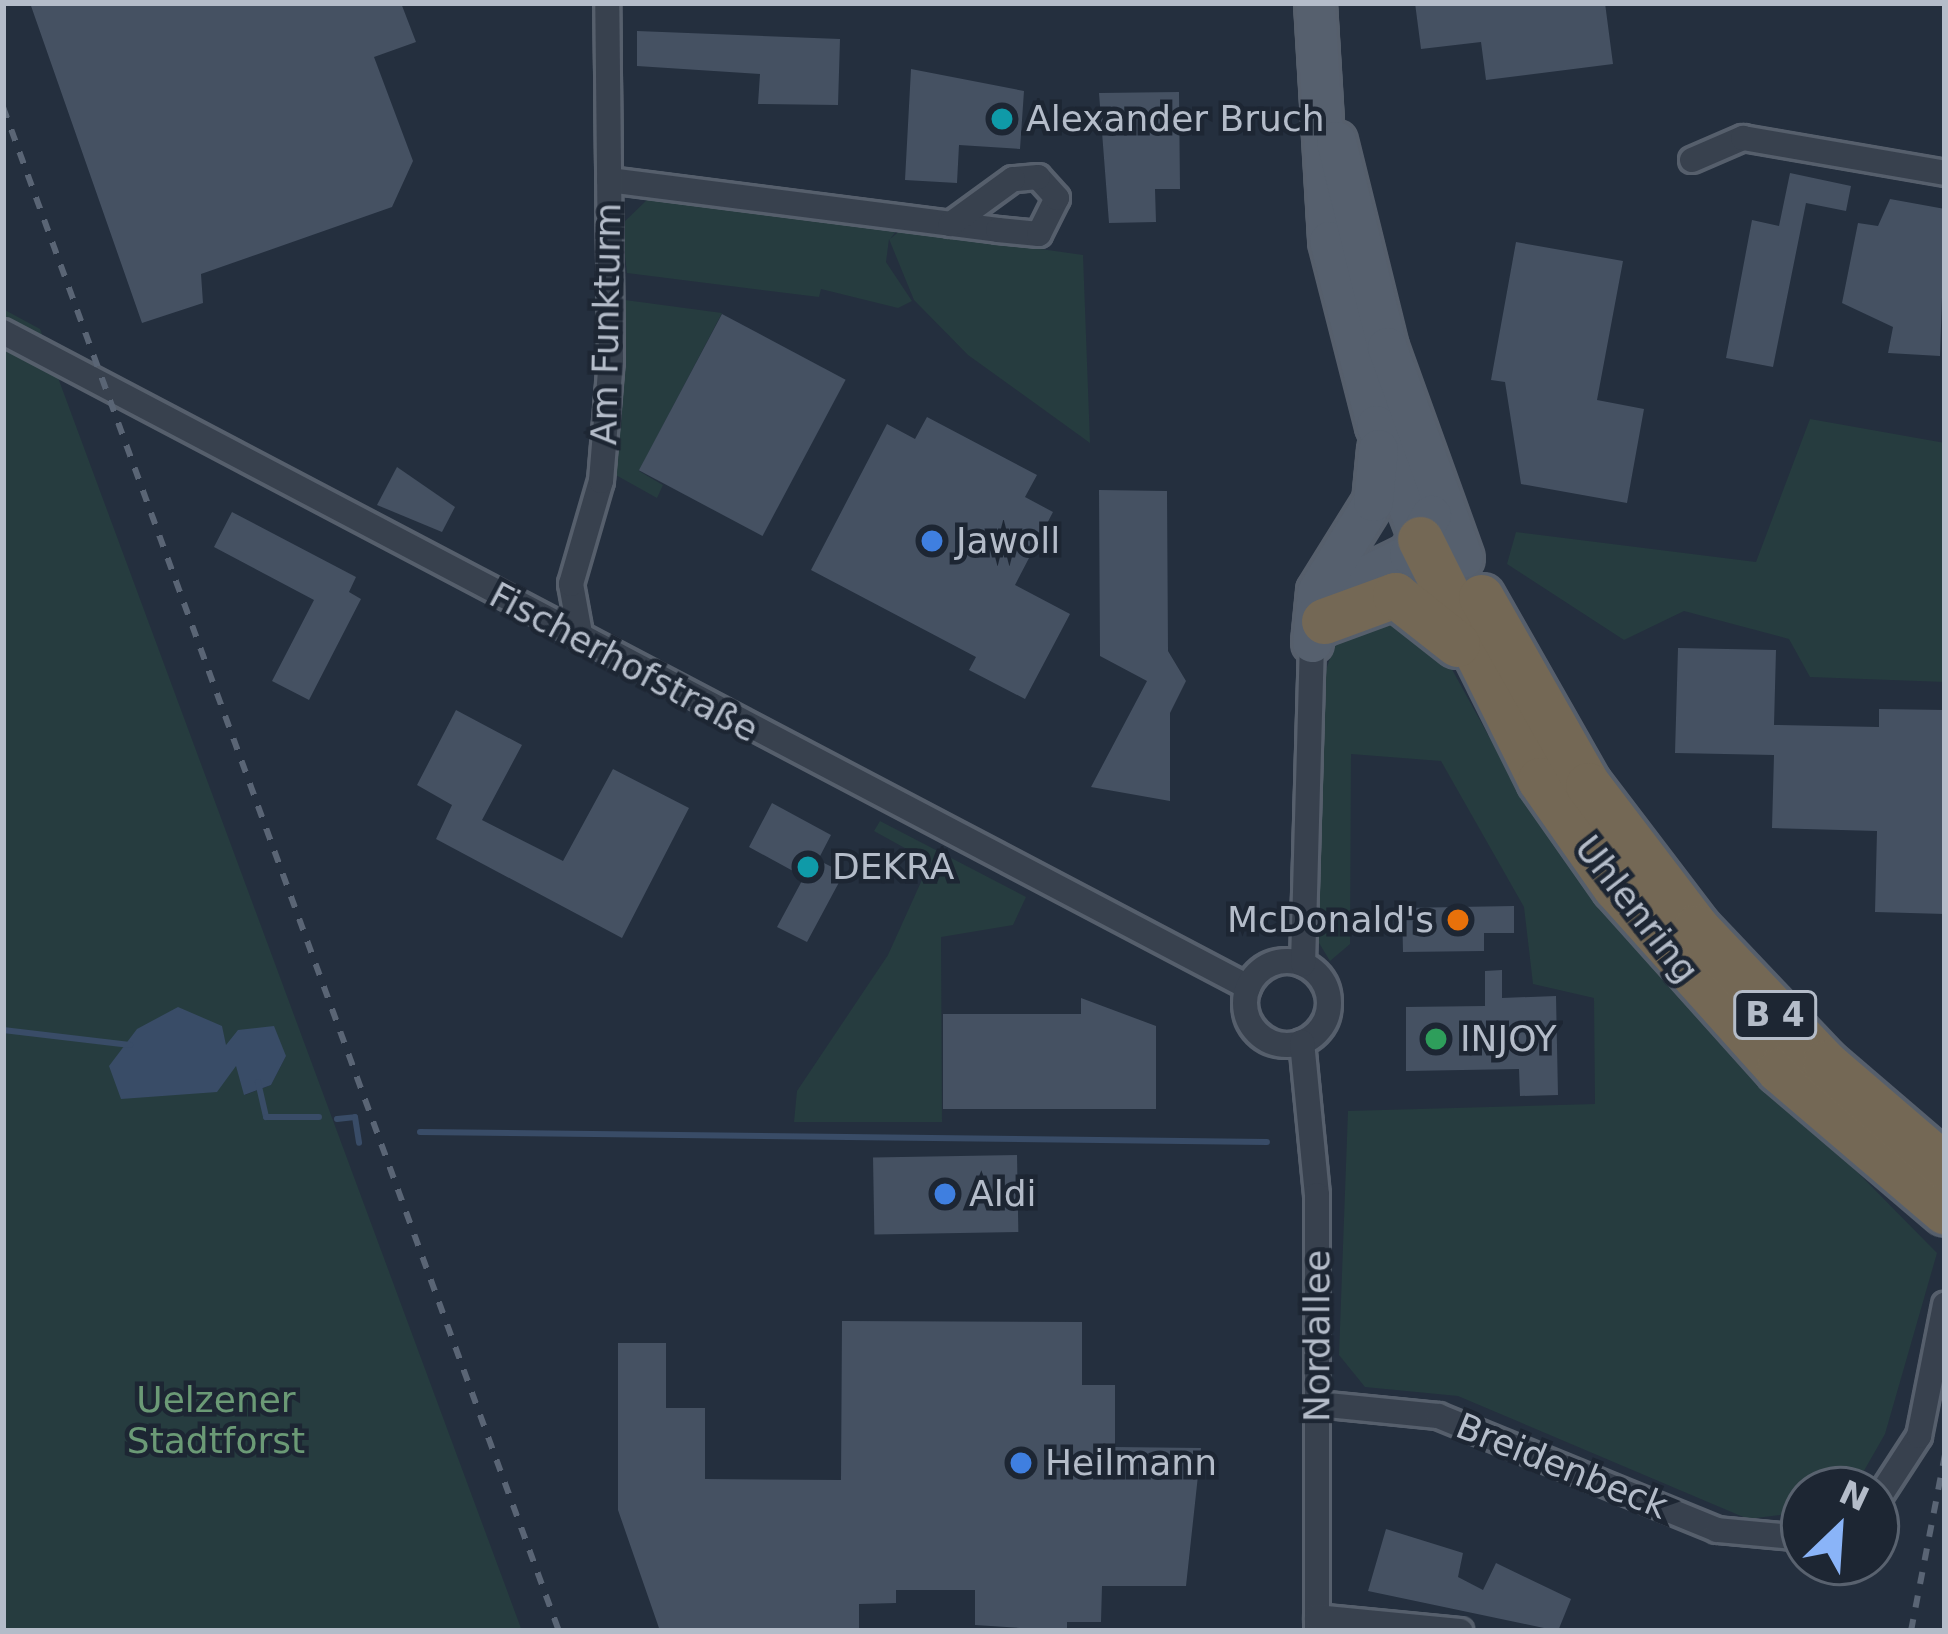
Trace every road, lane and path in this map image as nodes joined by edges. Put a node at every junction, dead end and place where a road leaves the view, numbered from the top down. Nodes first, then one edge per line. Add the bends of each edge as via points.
1 (608, 3) edge
2 (1315, 3) edge
3 (1320, 90) junction
4 (1692, 160) dead end
5 (1945, 172) edge
6 (609, 180) junction
7 (952, 224) dead end
8 (3, 332) edge
9 (1376, 425) junction
10 (1435, 491) junction
11 (1420, 539) junction
12 (1463, 558) junction
13 (1339, 559) junction
14 (1318, 631) junction
15 (581, 639) junction
16 (1540, 780) junction
17 (1303, 964) junction
18 (1248, 987) junction
19 (1303, 1042) junction
20 (1944, 1196) edge
21 (1945, 1305) edge
22 (1317, 1405) junction
23 (1899, 1466) edge
24 (1780, 1536) edge
25 (1317, 1624) edge
26 (1460, 1631) edge

1 - 6 street, Am Funkturm
2 - 3 main road, B 4
3 - 9 main road, B 4 via 1329,241
3 - 10 main road, B 4
4 - 5 street via 1743,138
6 - 7 street
6 - 15 street, Am Funkturm via 607,435 572,584
8 - 15 street, Fischerhofstraße
9 - 11 main road, B 4
9 - 13 main road via 1376,492
10 - 11 main road
10 - 12 main road, B 4
11 - 12 main road
11 - 13 main road via 1377,541
11 - 14 main road via 1360,578
11 - 16 highway, Uhlenring / B 4
12 - 20 highway, Uhlenring / B 4 via 1552,728 1662,885
13 - 14 main road via 1317,592
14 - 16 highway via 1387,594 1433,614
14 - 17 street
15 - 18 street, Fischerhofstraße
16 - 20 highway, Uhlenring / B 4 via 1713,1004
17 - 18 street via 1272,963
17 - 19 street via 1329,998 1326,1019
18 - 19 street via 1259,1034
19 - 22 street, Nordallee
21 - 23 street via 1919,1436
22 - 24 street, Breidenbeck via 1438,1416 1717,1530
22 - 25 street, Nordallee
25 - 26 street

